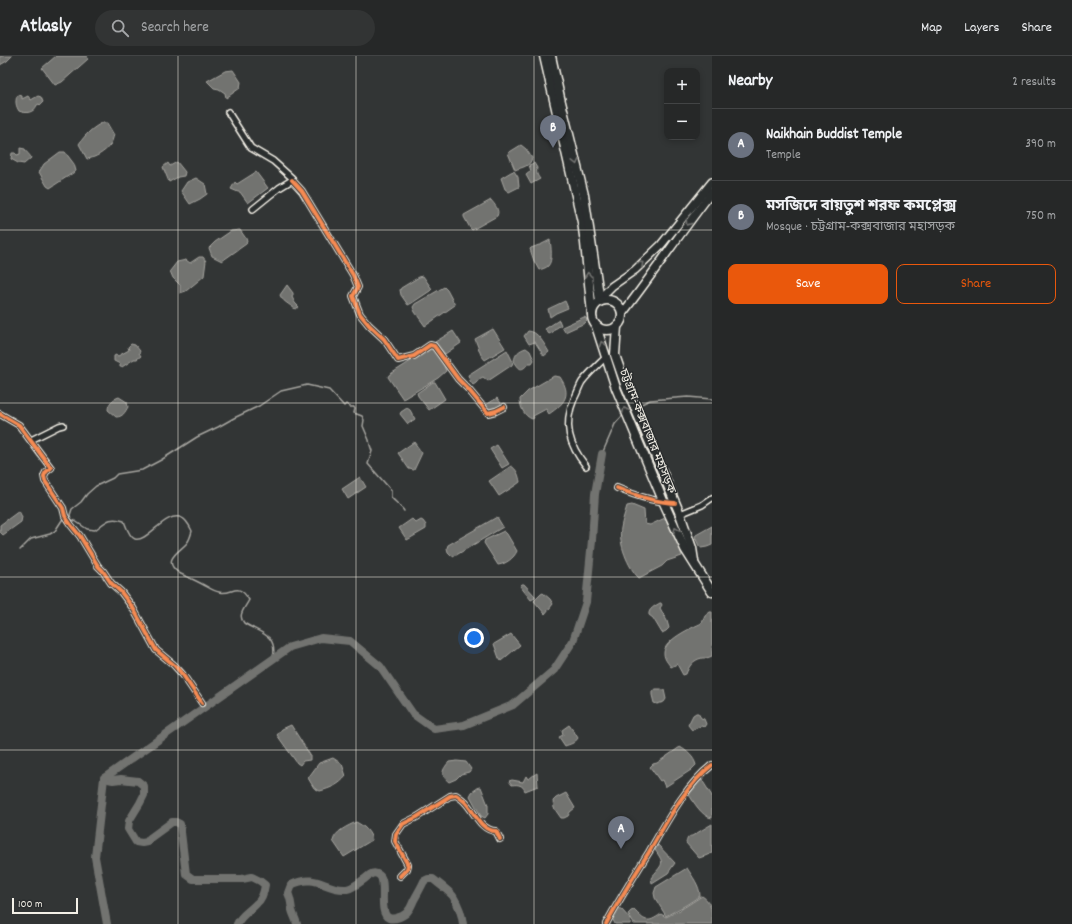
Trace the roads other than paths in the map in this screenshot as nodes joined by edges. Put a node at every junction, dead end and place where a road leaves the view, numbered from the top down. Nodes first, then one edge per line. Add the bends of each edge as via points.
1 (544, 56) edge
2 (551, 56) edge
3 (228, 112) dead end
4 (292, 180) junction
5 (712, 182) edge
6 (712, 192) edge
7 (253, 209) dead end
8 (602, 301) junction
9 (592, 314) junction
10 (622, 314) junction
11 (596, 326) junction
12 (617, 326) junction
13 (606, 357) junction
14 (504, 407) dead end
15 (0, 414) edge
16 (63, 425) dead end
17 (31, 440) junction
18 (586, 466) dead end
19 (617, 488) dead end
20 (712, 498) edge
21 (664, 502) junction
22 (675, 503) junction
23 (680, 514) junction
24 (695, 564) junction
25 (712, 592) edge
26 (202, 703) dead end
27 (712, 765) edge
28 (500, 839) dead end
29 (400, 876) dead end
30 (606, 924) edge

9 -> 1 highway via 582,222
2 -> 8 highway via 584,195
3 - 4 street via 251,148 273,161
4 - 7 street
4 - 14 street via 302,191 353,275 358,287 353,296 360,314 384,339 398,360 414,356 430,345 434,346 458,379 488,413
8 -> 5 main road via 612,286 635,270 661,245
6 -> 10 main road
8 - 9 highway via 595,306
8 - 10 highway via 615,302
9 - 11 highway
10 - 12 highway
11 - 12 highway via 604,330
13 -> 11 highway, চট্টগ্রাম-কক্সবাজার মহাসড়ক
12 - 22 highway, চট্টগ্রাম-কক্সবাজার মহাসড়ক via 615,355
13 - 18 street via 582,383 568,419 574,449
21 -> 13 highway, চট্টগ্রাম-কক্সবাজার মহাসড়ক via 616,388
15 - 17 street via 19,425
16 - 17 street
17 - 26 street via 51,468 44,476 45,481 63,508 65,516 98,566 133,608 156,650 183,675
19 - 21 street
20 - 23 street
21 - 22 street
24 -> 21 highway, চট্টগ্রাম-কক্সবাজার মহাসড়ক via 685,549
22 - 23 highway, চট্টগ্রাম-কক্সবাজার মহাসড়ক
23 - 24 highway, চট্টগ্রাম-কক্সবাজার মহাসড়ক
24 - 25 highway, চট্টগ্রাম-কক্সবাজার মহাসড়ক
27 - 30 street via 702,773 682,799
28 - 29 street via 496,831 483,825 465,801 456,795 450,796 403,824 396,834 395,841 408,865 408,869

